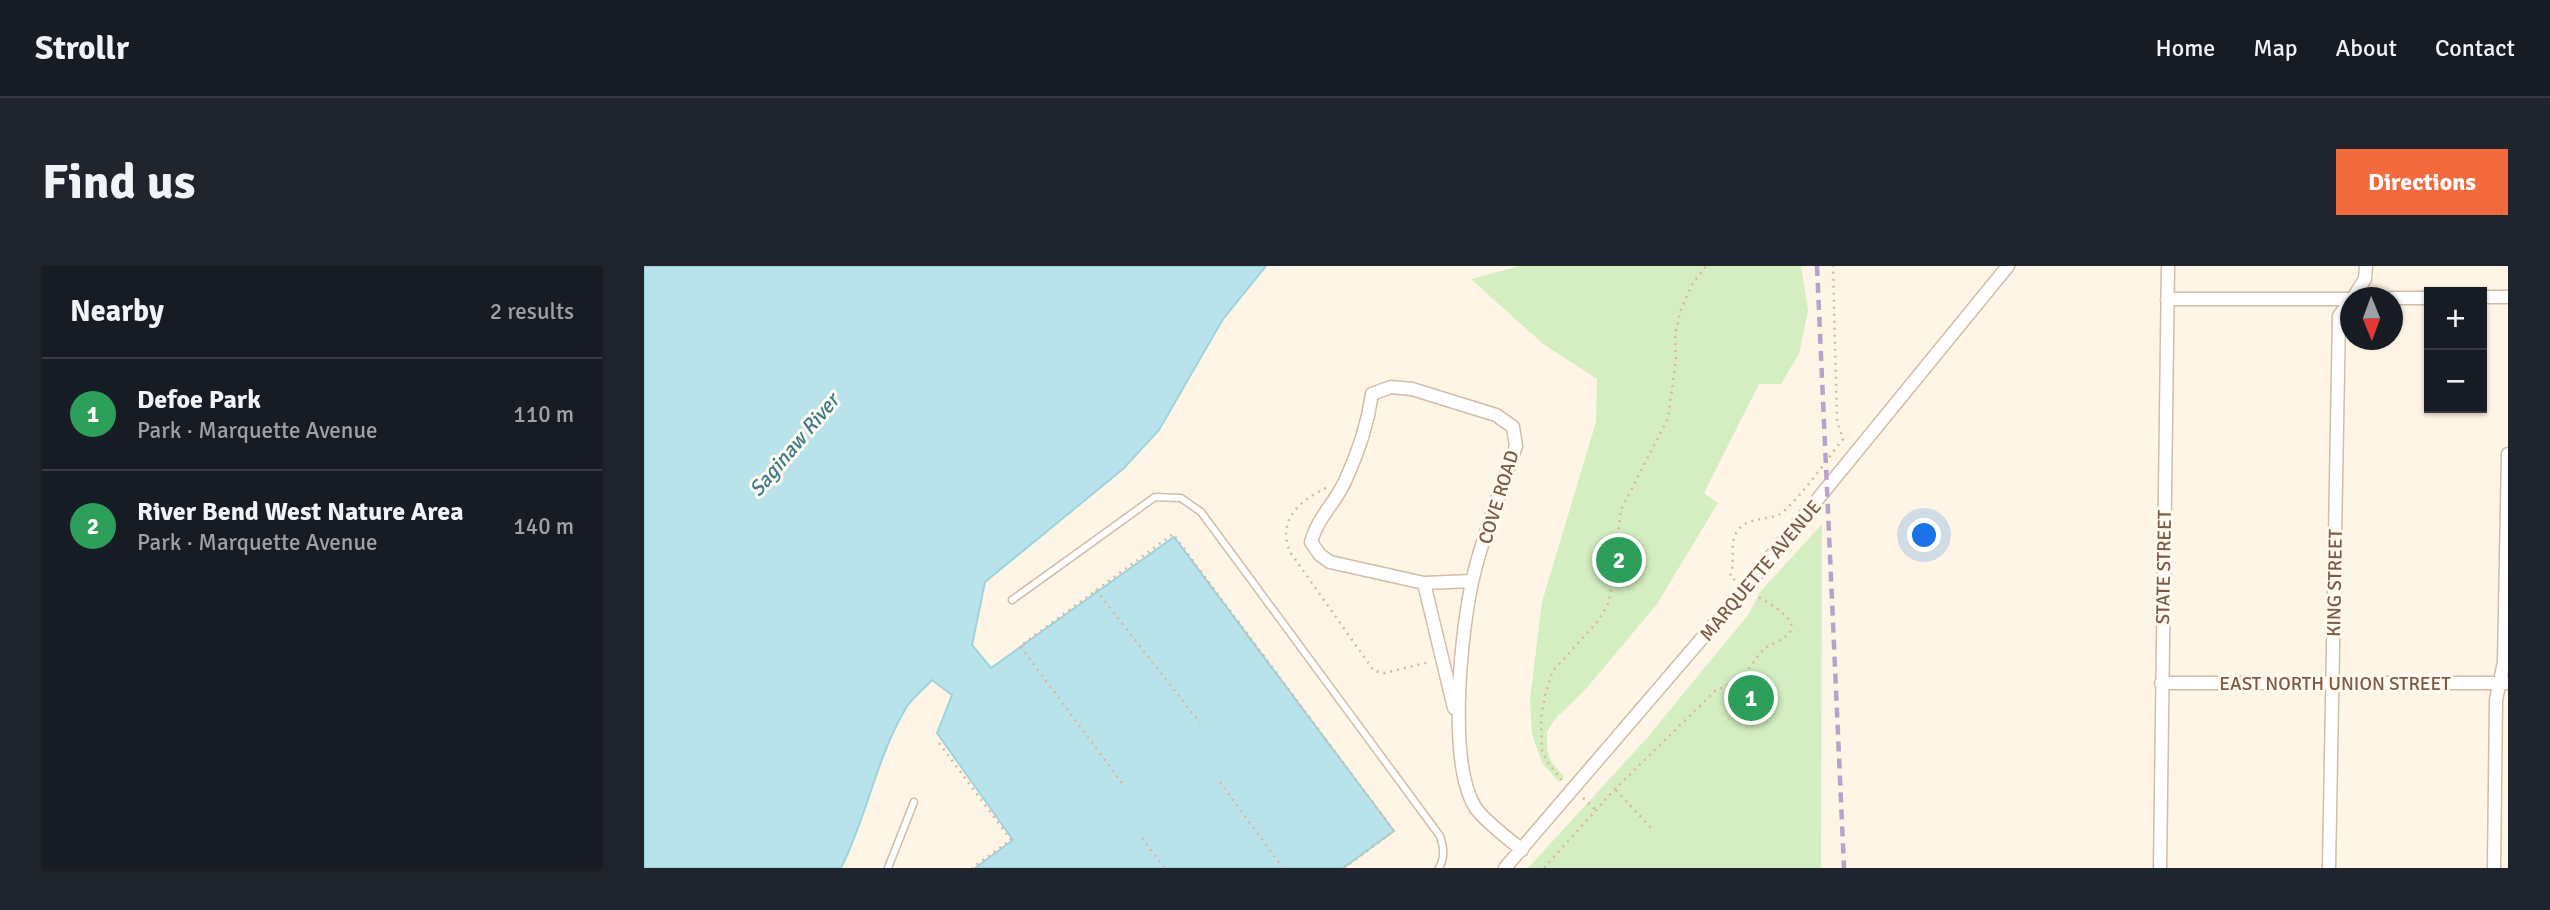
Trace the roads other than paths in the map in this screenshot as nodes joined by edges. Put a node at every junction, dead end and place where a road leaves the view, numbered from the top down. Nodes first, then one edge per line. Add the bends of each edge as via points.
1 (2008, 266) edge
2 (2168, 266) edge
3 (2365, 266) edge
4 (2359, 287) edge
5 (2487, 297) edge
6 (2508, 297) edge
7 (2403, 298) edge
8 (2424, 298) edge
9 (2167, 299) junction
10 (2340, 299) edge
11 (2340, 315) edge
12 (2508, 454) edge
13 (1472, 581) junction
14 (1424, 583) junction
15 (1012, 600) dead end
16 (2332, 682) junction
17 (2161, 683) junction
18 (2504, 683) edge
19 (1459, 724) junction
20 (914, 802) dead end
21 (1522, 850) junction
22 (888, 868) edge
23 (1439, 868) edge
24 (1504, 868) edge
25 (2160, 868) edge
26 (2329, 868) edge
27 (2494, 868) edge

1 - 21 street, MARQUETTE AVENUE via 1799,523
2 - 9 street, STATE STREET
3 - 4 street, KING STREET
5 - 6 street
7 - 8 street
9 - 10 street
9 - 17 street, STATE STREET
11 - 16 street, KING STREET
12 - 18 street
13 - 14 street, COVE ROAD
13 - 14 street, COVE ROAD via 1516,446 1513,427 1496,415 1391,387 1372,394 1346,481 1316,525 1311,542 1330,562
13 - 19 street, COVE ROAD via 1460,671
14 - 19 street, COVE ROAD
15 - 23 lane via 1155,497 1181,498 1200,512 1440,836 1443,862
16 - 17 street, EAST NORTH UNION STREET
16 - 18 street, EAST NORTH UNION STREET
16 - 26 street, KING STREET
17 - 25 street, STATE STREET
18 - 27 street via 2496,700
19 - 21 street, COVE ROAD via 1464,777 1475,808
20 - 22 lane
21 - 24 street, MARQUETTE AVENUE

